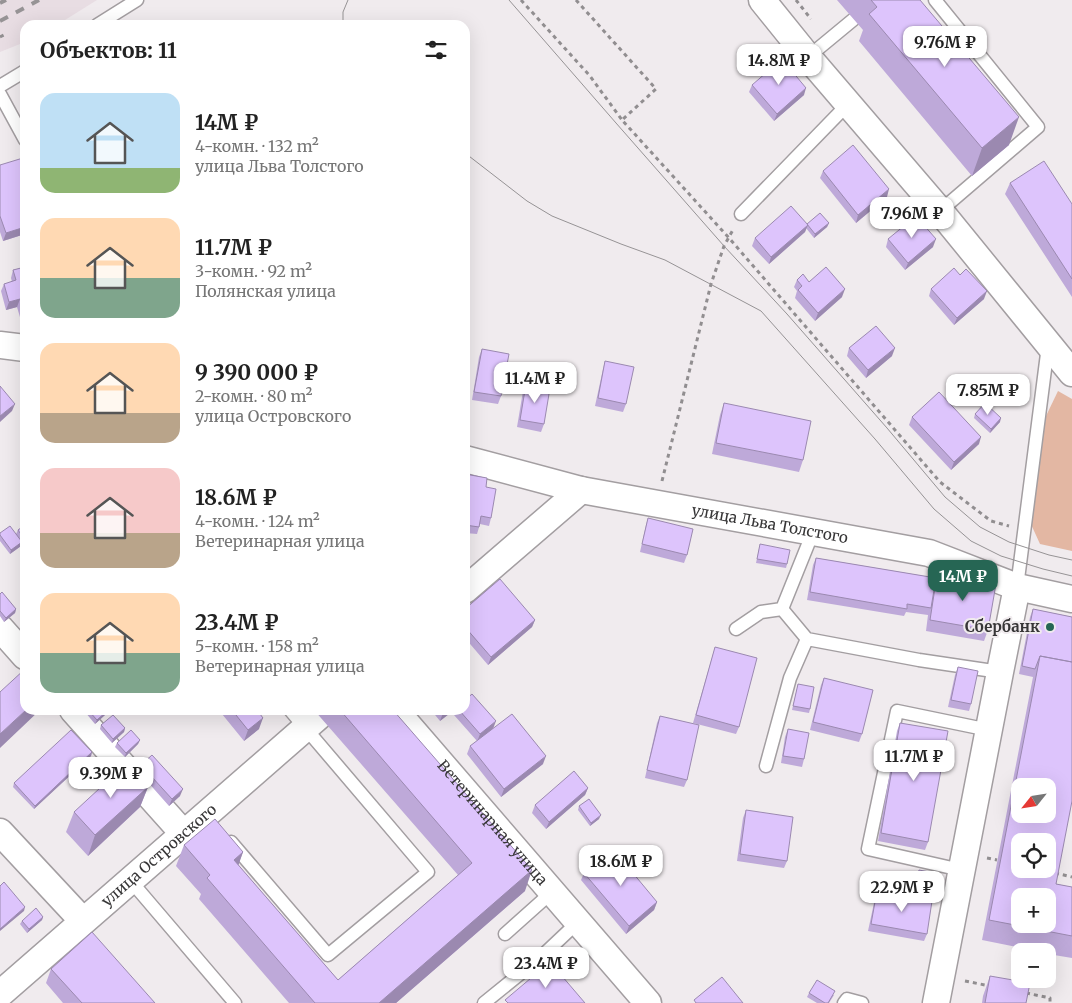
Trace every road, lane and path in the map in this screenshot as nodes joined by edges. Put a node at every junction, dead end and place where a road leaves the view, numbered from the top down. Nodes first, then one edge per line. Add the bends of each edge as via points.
1 (137, 0) edge
2 (521, 0) edge
3 (576, 0) edge
4 (762, 0) edge
5 (935, 0) edge
6 (854, 19) dead end
7 (105, 20) edge
8 (808, 57) junction
9 (20, 74) edge
10 (0, 86) edge
11 (0, 94) edge
12 (848, 104) junction
13 (622, 120) junction
14 (20, 131) edge
15 (940, 211) junction
16 (742, 214) dead end
17 (724, 246) dead end
18 (1048, 344) junction
19 (0, 345) edge
20 (20, 347) edge
21 (1072, 373) edge
22 (470, 460) edge
23 (581, 490) junction
24 (657, 504) junction
25 (1010, 526) dead end
26 (813, 532) junction
27 (470, 586) edge
28 (1017, 587) junction
29 (1072, 599) edge
30 (782, 609) junction
31 (0, 628) edge
32 (736, 629) dead end
33 (807, 639) junction
34 (20, 650) edge
35 (1000, 672) junction
36 (77, 715) edge
37 (400, 715) edge
38 (305, 718) edge
39 (989, 730) junction
40 (766, 766) dead end
41 (0, 832) edge
42 (184, 834) junction
43 (226, 836) edge
44 (961, 870) junction
45 (1056, 873) edge
46 (1072, 877) edge
47 (130, 880) junction
48 (552, 892) junction
49 (83, 921) junction
50 (578, 922) junction
51 (505, 934) dead end
52 (542, 956) junction
53 (959, 980) dead end
54 (566, 983) edge
55 (995, 987) edge
56 (1022, 992) edge
57 (0, 994) edge
58 (235, 1003) edge
59 (484, 1003) edge
60 (648, 1003) edge
61 (844, 1003) edge
62 (862, 1003) edge
63 (936, 1003) edge
64 (1050, 1003) edge

1 - 7 lane
2 - 13 path via 590,76
3 - 13 path via 656,89
4 - 8 street
5 - 15 lane via 1038,127
6 - 8 lane
8 - 12 street
9 - 10 lane
11 - 14 lane
12 - 15 street
12 - 16 lane
13 - 25 path via 729,238 940,482 991,521
15 - 18 street
17 - 24 path via 711,284
18 - 21 street
18 - 28 lane
19 - 20 street
22 - 23 street, улица Льва Толстого
23 - 24 street, улица Льва Толстого
23 - 27 street
24 - 26 street, улица Льва Толстого
26 - 28 street, улица Льва Толстого via 929,553
26 - 30 lane
28 - 29 street, улица Льва Толстого
28 - 35 street
30 - 32 lane via 761,612
30 - 33 lane
31 - 34 street
33 - 35 lane
33 - 40 lane via 790,678
35 - 39 street
36 - 42 street
37 - 48 street, Ветеринарная улица
38 - 42 street, улица Островского via 210,818
38 - 43 lane via 428,872 328,955
39 - 44 street
39 - 44 lane via 897,711 868,849
41 - 49 street
42 - 47 street, улица Островского
44 - 63 street
45 - 46 path
47 - 49 street, улица Островского
47 - 58 lane
48 - 50 street, Ветеринарная улица
48 - 51 lane
49 - 57 street, улица Островского
50 - 52 lane
50 - 60 street, Ветеринарная улица
52 - 54 lane
52 - 59 lane
53 - 55 path
56 - 64 path via 1050,998
61 - 62 lane via 847,999

